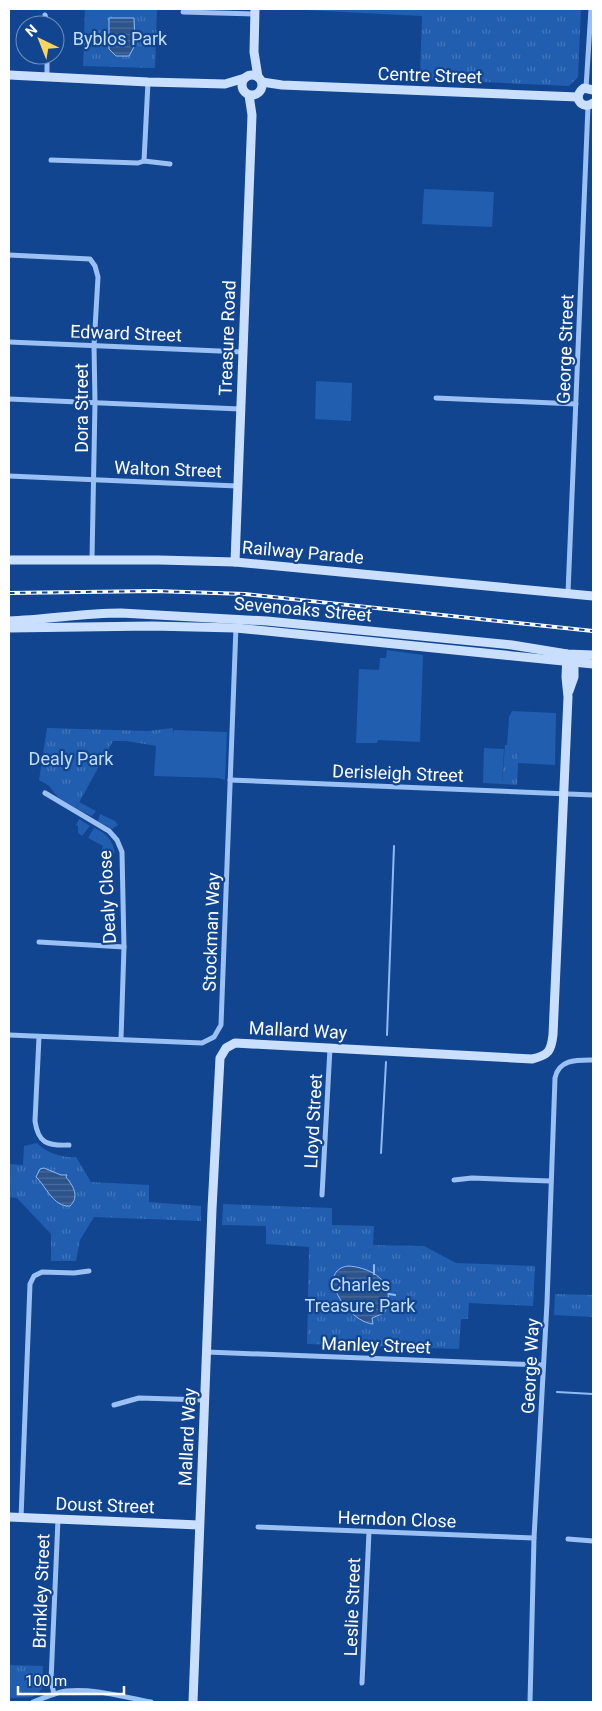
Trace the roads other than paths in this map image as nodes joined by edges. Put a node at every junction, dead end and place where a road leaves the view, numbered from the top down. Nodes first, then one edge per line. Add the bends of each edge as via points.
1 (591, 9) edge
2 (255, 11) edge
3 (183, 12) dead end
4 (47, 65) edge
5 (9, 75) edge
6 (46, 77) junction
7 (148, 82) junction
8 (253, 85) junction
9 (590, 89) edge
10 (578, 97) junction
11 (591, 105) edge
12 (51, 160) dead end
13 (144, 162) junction
14 (170, 164) dead end
15 (9, 255) edge
16 (9, 342) edge
17 (94, 346) junction
18 (243, 352) junction
19 (436, 398) dead end
20 (9, 399) edge
21 (95, 403) junction
22 (576, 404) junction
23 (240, 409) junction
24 (9, 476) edge
25 (94, 480) junction
26 (237, 486) junction
27 (92, 559) junction
28 (9, 560) edge
29 (235, 562) junction
30 (568, 593) junction
31 (593, 596) edge
32 (9, 621) edge
33 (236, 624) junction
34 (9, 628) edge
35 (593, 655) edge
36 (571, 658) junction
37 (593, 664) edge
38 (230, 780) junction
39 (45, 793) dead end
40 (564, 794) junction
41 (593, 796) edge
42 (40, 942) dead end
43 (124, 947) junction
44 (9, 1035) edge
45 (39, 1037) junction
46 (121, 1039) junction
47 (330, 1048) junction
48 (593, 1060) edge
49 (69, 1145) dead end
50 (454, 1180) dead end
51 (550, 1181) junction
52 (322, 1195) dead end
53 (89, 1271) dead end
54 (207, 1352) junction
55 (544, 1365) junction
56 (205, 1400) junction
57 (114, 1405) dead end
58 (9, 1517) edge
59 (22, 1518) junction
60 (58, 1519) junction
61 (199, 1525) junction
62 (258, 1527) dead end
63 (368, 1532) junction
64 (534, 1538) junction
65 (568, 1539) dead end
66 (593, 1541) edge
67 (362, 1684) dead end
68 (54, 1694) junction
69 (33, 1702) edge
70 (151, 1702) edge
71 (193, 1702) edge
72 (530, 1702) edge

1 - 9 street
2 - 3 street
2 - 8 street, Treasure Road
4 - 6 street
5 - 6 street, Centre Street
6 - 7 street, Centre Street
7 - 8 street, Centre Street
7 - 13 street
8 - 10 street, Centre Street
8 - 18 street, Treasure Road
9 - 10 street via 580,91
10 - 11 street via 581,104
11 - 22 street, George Street
12 - 13 street
13 - 14 street
15 - 17 street, Dora Street via 90,259 98,277
16 - 17 street, Edward Street
17 - 18 street, Edward Street
17 - 21 street, Dora Street
18 - 23 street, Treasure Road
19 - 22 street
20 - 21 street
21 - 23 street
21 - 25 street, Dora Street
22 - 30 street, George Street
23 - 26 street, Treasure Road
24 - 25 street, Walton Street
25 - 26 street, Walton Street
25 - 27 street, Dora Street
26 - 29 street, Treasure Road
27 - 28 street, Railway Parade
27 - 29 street, Railway Parade
29 - 30 street, Railway Parade
30 - 31 street, Railway Parade
32 - 33 street, Sevenoaks Street via 121,613
33 - 34 street, Sevenoaks Street
33 - 36 street, Sevenoaks Street via 293,623 512,645
33 - 38 street, Stockman Way
35 - 36 street, Sevenoaks Street
36 - 37 street, Sevenoaks Street
36 - 40 street, Mallard Way via 574,677 568,696
38 - 40 street, Derisleigh Street
38 - 46 street, Stockman Way via 221,1024 214,1037 202,1042
39 - 43 street, Dealy Close via 109,831 117,840 122,852
40 - 41 street, Derisleigh Street
40 - 47 street, Mallard Way via 553,1035 548,1052 532,1059
42 - 43 street
43 - 46 street, Dealy Close
44 - 45 street, Stockman Way
45 - 46 street, Stockman Way
45 - 49 street via 36,1131 48,1144
47 - 52 street, Lloyd Street
47 - 54 street, Mallard Way via 235,1043 226,1048 220,1058
48 - 51 street, George Way via 572,1060 563,1064 556,1074
50 - 51 street
51 - 55 street, George Way
53 - 59 street via 42,1272 34,1276 30,1284
54 - 55 street, Manley Street
54 - 56 street, Mallard Way
55 - 64 street, George Way
56 - 57 street via 139,1398
56 - 61 street, Mallard Way
58 - 59 street, Doust Street
59 - 60 street, Doust Street
60 - 61 street, Doust Street
60 - 68 street, Brinkley Street via 51,1681
61 - 71 street, Mallard Way
62 - 63 street, Herndon Close
63 - 64 street, Herndon Close
63 - 67 street, Leslie Street
64 - 72 street, George Way
65 - 66 street
68 - 69 street
68 - 70 street via 95,1691

